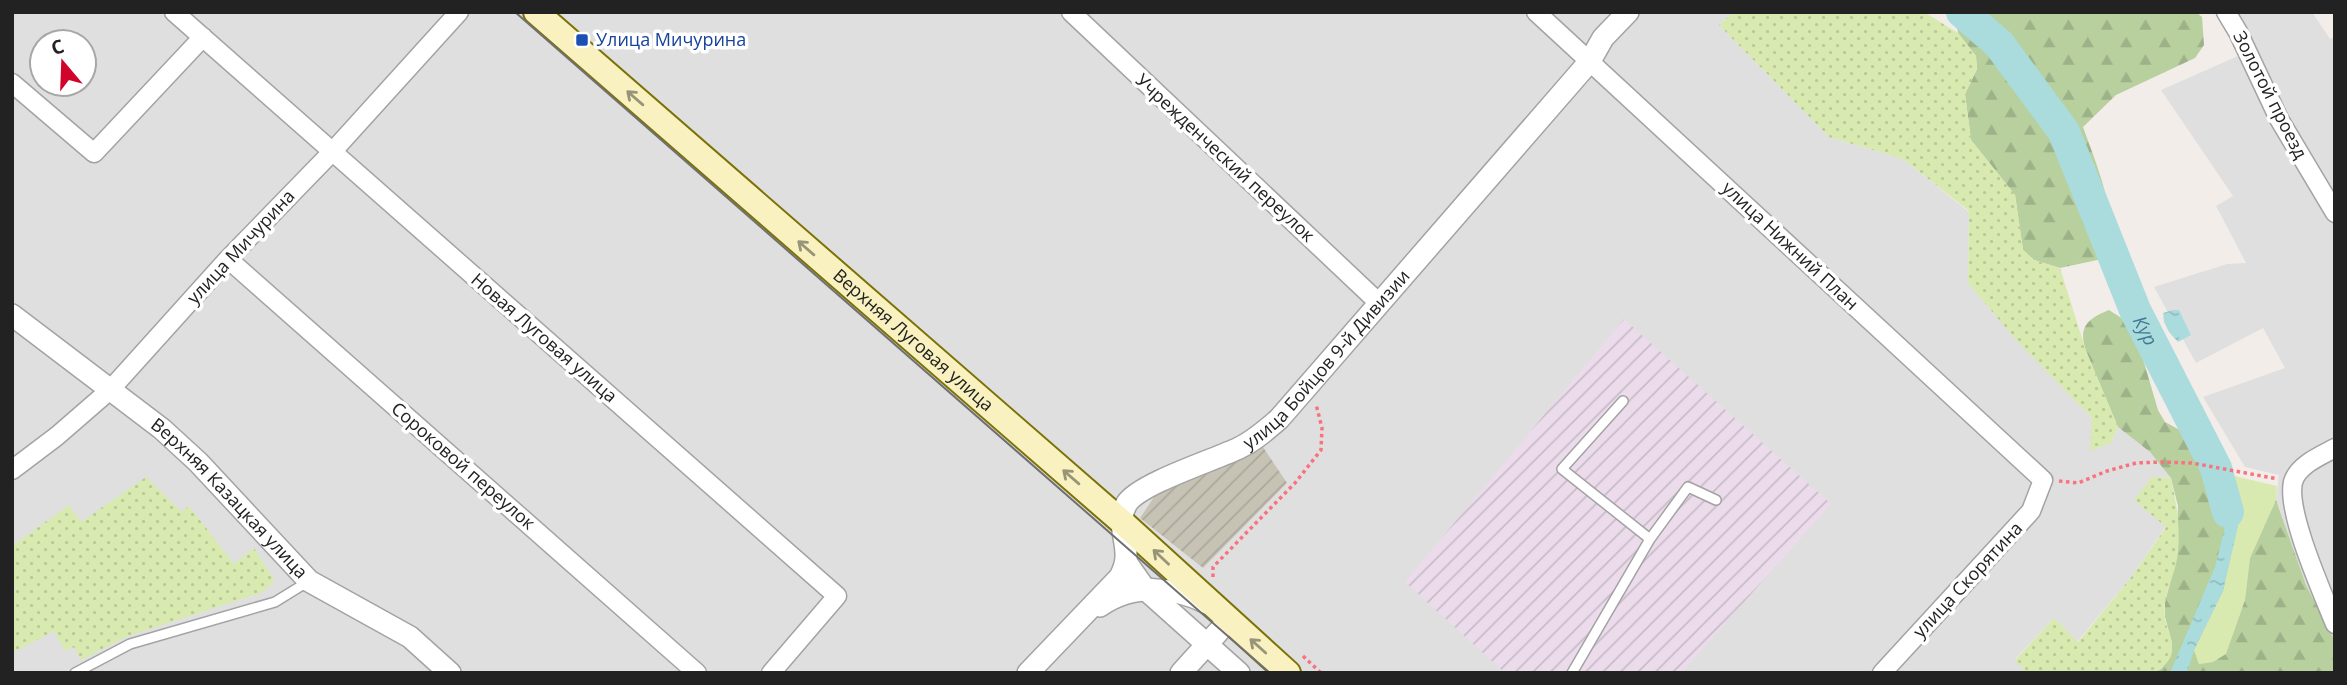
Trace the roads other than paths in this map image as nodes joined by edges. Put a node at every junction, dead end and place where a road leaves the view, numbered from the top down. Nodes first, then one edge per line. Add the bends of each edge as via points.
1 (174, 12) edge
2 (459, 12) edge
3 (536, 12) edge
4 (1071, 12) edge
5 (1536, 12) edge
6 (1628, 12) edge
7 (2226, 12) edge
8 (203, 37) junction
9 (1590, 61) junction
10 (12, 83) edge
11 (333, 151) junction
12 (2335, 213) edge
13 (228, 259) junction
14 (1379, 303) junction
15 (12, 315) edge
16 (110, 390) junction
17 (1622, 401) dead end
18 (2335, 448) edge
19 (12, 470) edge
20 (2043, 480) joint
21 (1716, 500) dead end
22 (1122, 522) junction
23 (1650, 539) junction
24 (1126, 562) junction
25 (309, 582) junction
26 (1145, 589) junction
27 (1223, 614) junction
28 (2335, 624) edge
29 (1075, 625) junction
30 (1206, 645) junction
31 (75, 673) edge
32 (450, 673) edge
33 (697, 673) edge
34 (771, 673) edge
35 (1028, 673) edge
36 (1181, 673) edge
37 (1239, 673) edge
38 (1288, 673) edge
39 (1572, 673) edge
40 (1882, 673) edge

1 - 8 street, Новая Луговая улица
2 - 11 street, улица Мичурина
22 -> 3 main road, Верхняя Луговая улица
4 - 14 street, Учрежденческий переулок
5 - 9 street, улица Нижний План
6 - 9 street, улица Бойцов 9-й Дивизии via 1603,38
7 - 12 street, Золотой проезд via 2278,119
8 - 10 street via 94,153
8 - 11 street, Новая Луговая улица
9 - 14 street, улица Бойцов 9-й Дивизии
9 - 20 street, улица Нижний План
11 - 13 street, улица Мичурина
11 - 34 street, Новая Луговая улица via 837,596
13 - 16 street, улица Мичурина
13 - 33 street, Сороковой переулок
14 - 22 street, улица Бойцов 9-й Дивизии via 1262,434 1136,495 1127,504
15 - 16 street, Верхняя Казацкая улица
16 - 19 street, улица Мичурина
16 - 25 street, Верхняя Казацкая улица via 198,462
17 - 23 lane via 1562,469
18 - 28 street via 2313,459 2298,475 2293,497 2297,523
20 - 40 street, улица Скорятина via 2031,511
21 - 23 lane via 1688,487
22 - 24 street
27 -> 22 main road, Верхняя Луговая улица
23 - 39 lane
24 - 26 street
24 - 29 street via 1120,577
25 - 31 lane via 275,601 130,644
25 - 32 street, Верхняя Казацкая улица via 410,637
26 - 27 street via 1184,594
26 - 29 street via 1106,601
26 - 30 street
27 - 30 street
38 -> 27 main road, Верхняя Луговая улица
29 - 35 street
30 - 36 street
30 - 37 street

